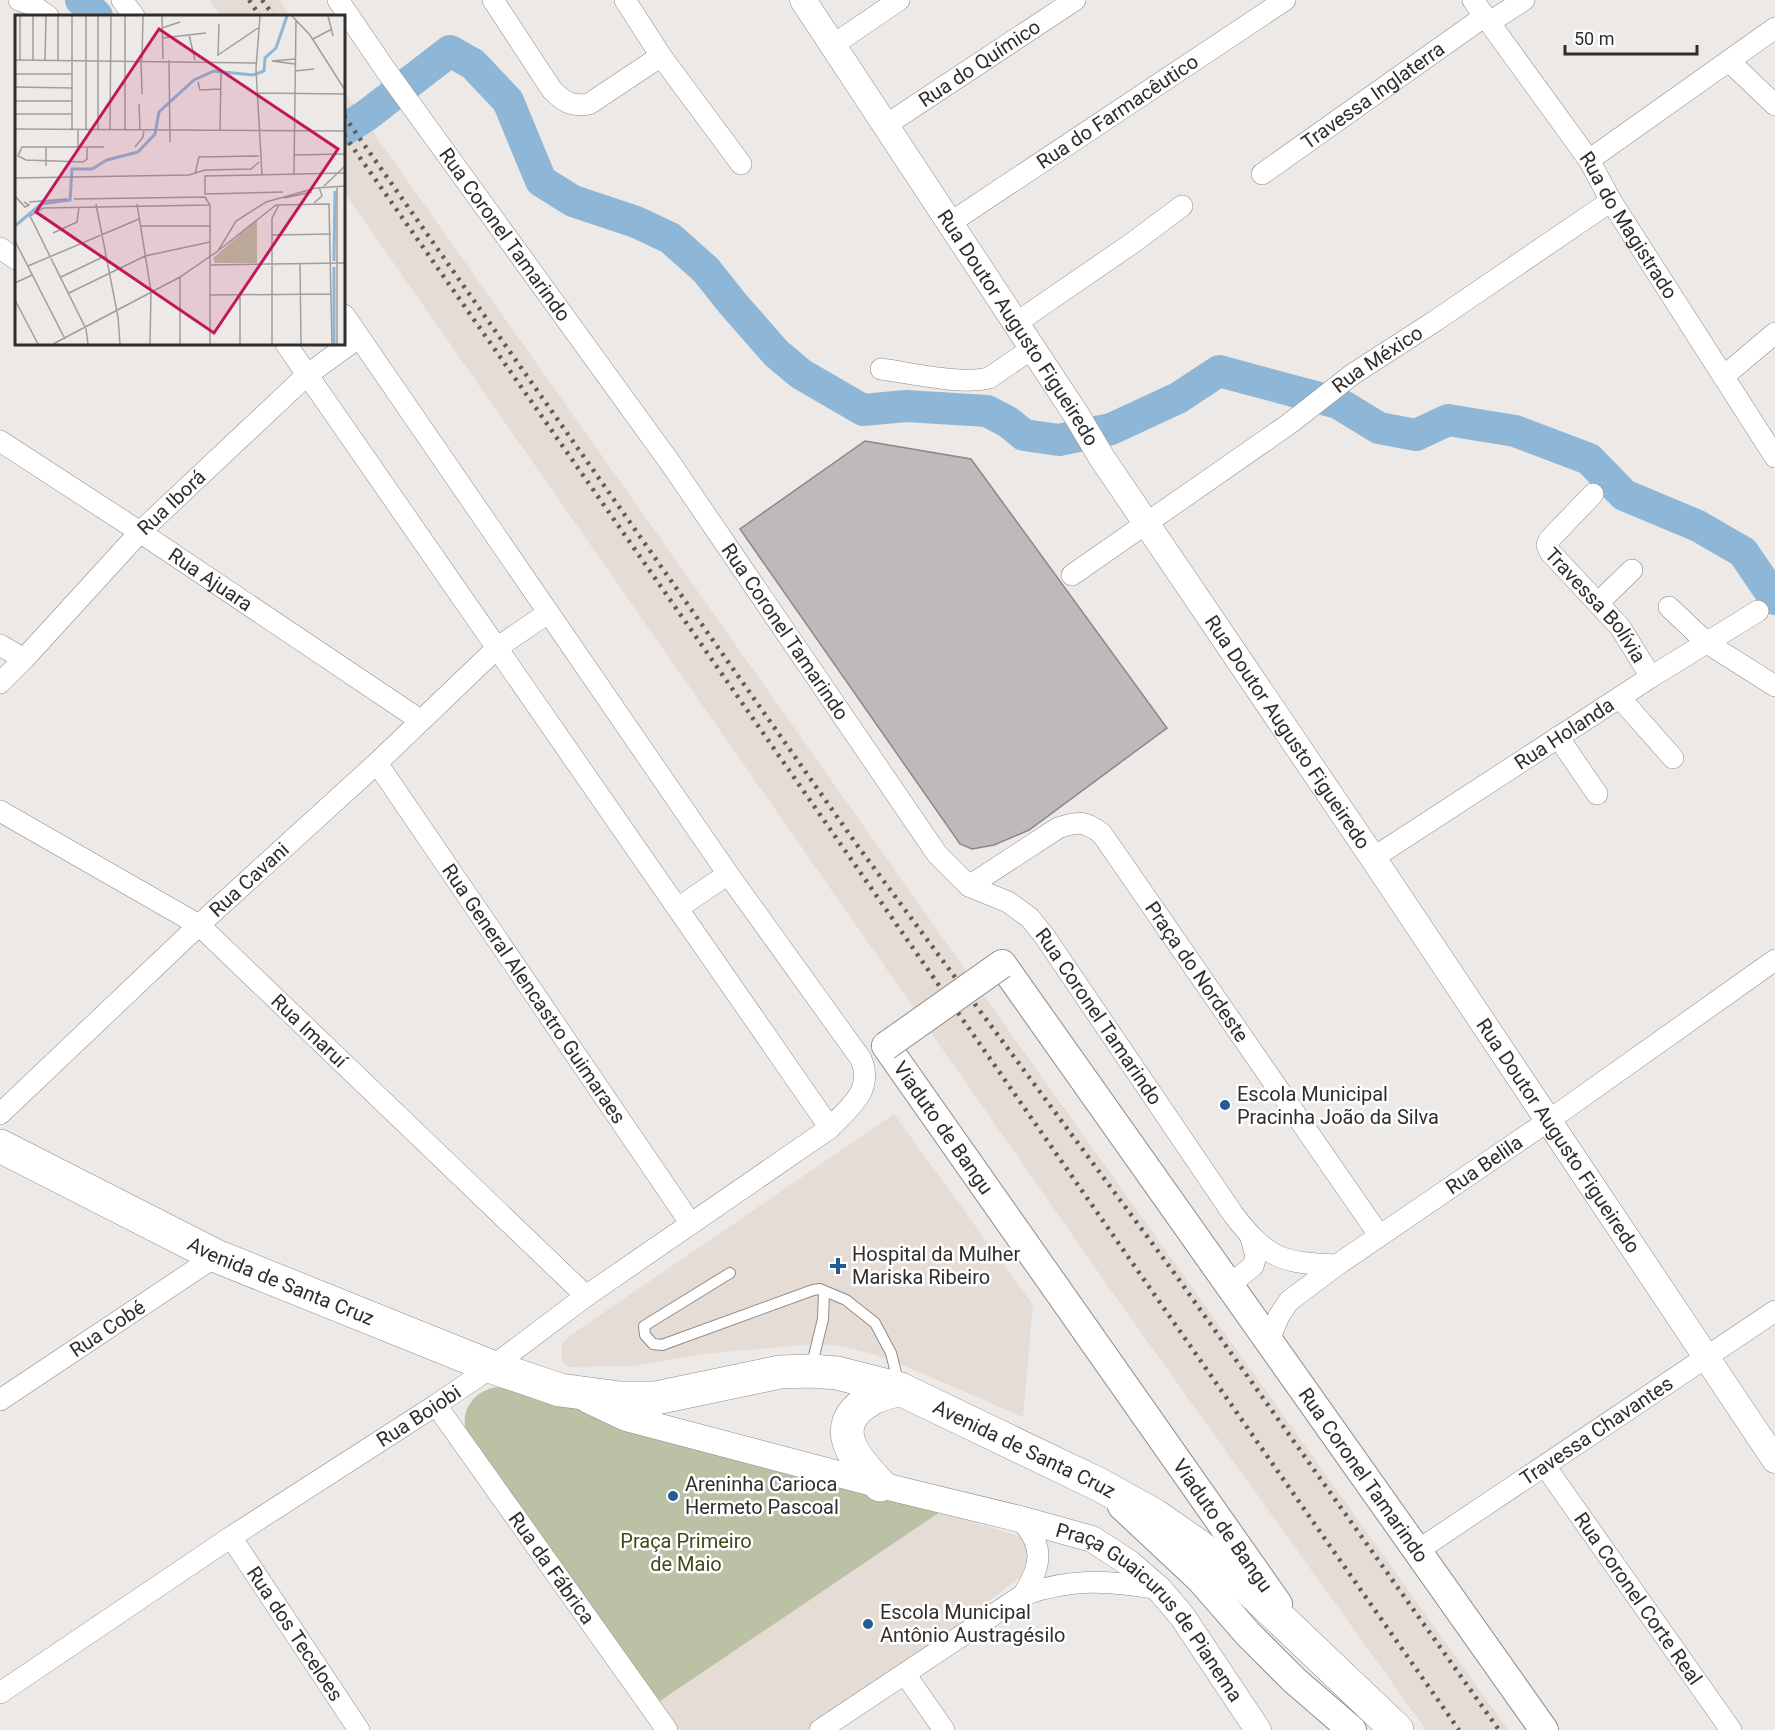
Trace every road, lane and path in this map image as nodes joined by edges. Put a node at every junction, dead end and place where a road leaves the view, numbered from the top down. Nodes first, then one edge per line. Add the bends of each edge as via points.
1 (19, 0) edge
2 (122, 0) edge
3 (338, 0) edge
4 (493, 0) edge
5 (625, 0) edge
6 (803, 0) edge
7 (899, 0) edge
8 (1075, 0) edge
9 (1285, 0) edge
10 (1524, 0) edge
11 (1482, 13) edge
12 (47, 15) edge
13 (133, 15) edge
14 (1775, 28) edge
15 (833, 45) junction
16 (661, 56) junction
17 (1729, 61) junction
18 (1775, 105) edge
19 (886, 125) junction
20 (1589, 160) junction
21 (741, 164) dead end
22 (1262, 174) dead end
23 (1611, 201) junction
24 (1182, 206) dead end
25 (950, 223) junction
26 (0, 248) edge
27 (15, 258) edge
28 (345, 317) edge
29 (1016, 323) junction
30 (1775, 333) edge
31 (358, 338) junction
32 (287, 345) edge
33 (1033, 348) junction
34 (880, 369) dead end
35 (308, 375) junction
36 (1724, 376) junction
37 (0, 441) edge
38 (1775, 457) edge
39 (1593, 494) dead end
40 (1146, 524) junction
41 (140, 532) junction
42 (1632, 570) dead end
43 (1072, 575) dead end
44 (1599, 602) junction
45 (1669, 607) dead end
46 (1758, 610) dead end
47 (548, 613) junction
48 (1707, 643) junction
49 (0, 645) edge
50 (498, 647) junction
51 (24, 659) junction
52 (1651, 677) junction
53 (0, 683) edge
54 (1775, 686) edge
55 (1620, 698) junction
56 (420, 720) junction
57 (1558, 737) junction
58 (1673, 758) dead end
59 (377, 763) junction
60 (1597, 794) dead end
61 (0, 811) edge
62 (1373, 858) junction
63 (728, 874) junction
64 (969, 886) junction
65 (678, 908) junction
66 (200, 925) junction
67 (1775, 960) edge
68 (0, 1114) edge
69 (1548, 1122) junction
70 (830, 1128) junction
71 (0, 1146) edge
72 (691, 1224) junction
73 (1379, 1235) junction
74 (1251, 1239) junction
75 (216, 1256) junction
76 (1337, 1265) junction
77 (1221, 1272) junction
78 (730, 1273) dead end
79 (825, 1292) junction
80 (586, 1296) junction
81 (1775, 1311) edge
82 (1269, 1340) junction
83 (1706, 1356) junction
84 (492, 1367) junction
85 (811, 1371) junction
86 (900, 1389) junction
87 (572, 1392) junction
88 (0, 1400) edge
89 (436, 1406) junction
90 (1775, 1460) edge
91 (1545, 1466) junction
92 (880, 1485) junction
93 (1100, 1485) junction
94 (1020, 1519) junction
95 (231, 1537) junction
96 (1417, 1551) junction
97 (1159, 1589) junction
98 (1023, 1595) junction
99 (1301, 1637) junction
100 (905, 1674) junction
101 (0, 1693) edge
102 (359, 1730) edge
103 (667, 1730) edge
104 (820, 1730) edge
105 (944, 1730) edge
106 (1258, 1730) edge
107 (1352, 1730) edge
108 (1397, 1730) edge
109 (1545, 1730) edge
110 (1731, 1730) edge

1 - 12 street
2 - 13 street
3 - 64 street, Rua Coronel Tamarindo via 671,464 937,854
4 - 16 street via 552,90 575,106 589,104
5 - 16 street
6 - 15 street, Rua Doutor Augusto Figueiredo
7 - 15 street
8 - 19 street, Rua do Químico
9 - 25 street, Rua do Farmacêutico
10 - 11 street, Travessa Inglaterra
11 - 20 street, Rua do Magistrado
11 - 22 street, Travessa Inglaterra
14 - 17 street
15 - 19 street, Rua Doutor Augusto Figueiredo
16 - 21 street
17 - 18 street
17 - 20 street
19 - 25 street, Rua Doutor Augusto Figueiredo
20 - 23 street, Rua do Magistrado
23 - 36 street, Rua do Magistrado
23 - 40 street, Rua México via 1353,374
24 - 29 street
25 - 29 street, Rua Doutor Augusto Figueiredo
26 - 27 street
28 - 31 street
29 - 33 street, Rua Doutor Augusto Figueiredo
30 - 36 street
31 - 35 street, Rua Iborá
31 - 47 street
32 - 35 street
33 - 34 street via 982,380
33 - 40 street, Rua Doutor Augusto Figueiredo
35 - 41 street, Rua Iborá
35 - 50 street
36 - 38 street, Rua do Magistrado
37 - 41 street, Rua Ajuara
39 - 44 street, Travessa Bolívia via 1547,545
40 - 43 street, Rua México
40 - 62 street, Rua Doutor Augusto Figueiredo
41 - 51 street, Rua Iborá
41 - 56 street, Rua Ajuara
42 - 44 street
44 - 52 street, Travessa Bolívia via 1620,627
45 - 48 street
46 - 48 street, Rua Holanda
47 - 50 street, Rua Cavani
47 - 63 street
48 - 52 street, Rua Holanda
48 - 54 street
49 - 51 street
50 - 56 street, Rua Cavani
50 - 65 street
51 - 53 street, Rua Iborá
52 - 55 street, Rua Holanda
55 - 57 street, Rua Holanda
55 - 58 street
56 - 59 street, Rua Cavani
57 - 60 street
57 - 62 street, Rua Holanda
59 - 66 street, Rua Cavani
59 - 72 street, Rua General Alencastro Guimaraes
61 - 66 street, Rua Imaruí
62 - 69 street, Rua Doutor Augusto Figueiredo
63 - 65 street
63 - 70 street, Rua Boiobi via 866,1071 859,1096
64 - 73 street, Praça do Nordeste via 1058,828 1074,823 1090,825 1102,834
64 - 74 street, Rua Coronel Tamarindo via 1008,902 1030,918
65 - 70 street
66 - 68 street, Rua Cavani
66 - 80 street, Rua Imaruí
67 - 69 street, Rua Belila
69 - 73 street, Rua Belila
69 - 83 street, Rua Doutor Augusto Figueiredo
70 - 72 street, Rua Boiobi
71 - 75 main road, Avenida de Santa Cruz
72 - 80 street, Rua Boiobi
73 - 76 street, Rua Belila
74 - 76 street, Rua Coronel Tamarindo via 1285,1260
74 - 77 street via 1256,1256 1254,1266 1238,1278
75 - 84 main road, Avenida de Santa Cruz
75 - 88 street, Rua Cobé
76 - 82 street, Rua Belila via 1289,1301
77 - 82 main road, Rua Coronel Tamarindo
77 - 99 main road, Viaduto de Bangu, bridge via 1002,964 886,1046
78 - 79 lane via 644,1326 652,1344 662,1345 813,1290
79 - 85 lane
79 - 86 lane via 846,1300 874,1323 891,1353
80 - 84 street, Rua Boiobi
81 - 83 street, Travessa Chavantes
82 - 96 main road, Rua Coronel Tamarindo
83 - 90 street, Rua Doutor Augusto Figueiredo
83 - 91 street, Travessa Chavantes
84 - 87 main road, Avenida de Santa Cruz
84 - 89 street, Rua Boiobi
85 - 86 main road, Avenida de Santa Cruz via 837,1373
85 - 87 main road, Avenida de Santa Cruz via 780,1372 656,1398
86 - 92 main road via 871,1398 848,1424 848,1440 854,1455
86 - 93 main road, Avenida de Santa Cruz
87 - 92 street, Avenida de Santa Cruz via 626,1418
89 - 95 street, Rua Boiobi
89 - 103 street, Rua da Fábrica
91 - 96 street, Travessa Chavantes
91 - 110 street, Rua Coronel Corte Real
92 - 94 street, Avenida de Santa Cruz
93 - 99 main road, Avenida de Santa Cruz via 1200,1547
93 - 107 main road via 1200,1579 1294,1680
94 - 97 street, Praça Guaicurus de Pianema via 1092,1539
94 - 98 street via 1038,1545 1034,1578
95 - 101 street, Rua Boiobi
95 - 102 street, Rua dos Teceloes
96 - 109 main road, Rua Coronel Tamarindo
97 - 98 street via 1102,1581 1048,1586
97 - 106 street, Praça Guaicurus de Pianema via 1182,1616
98 - 100 street
99 - 108 main road, Avenida de Santa Cruz
100 - 104 street
100 - 105 street

